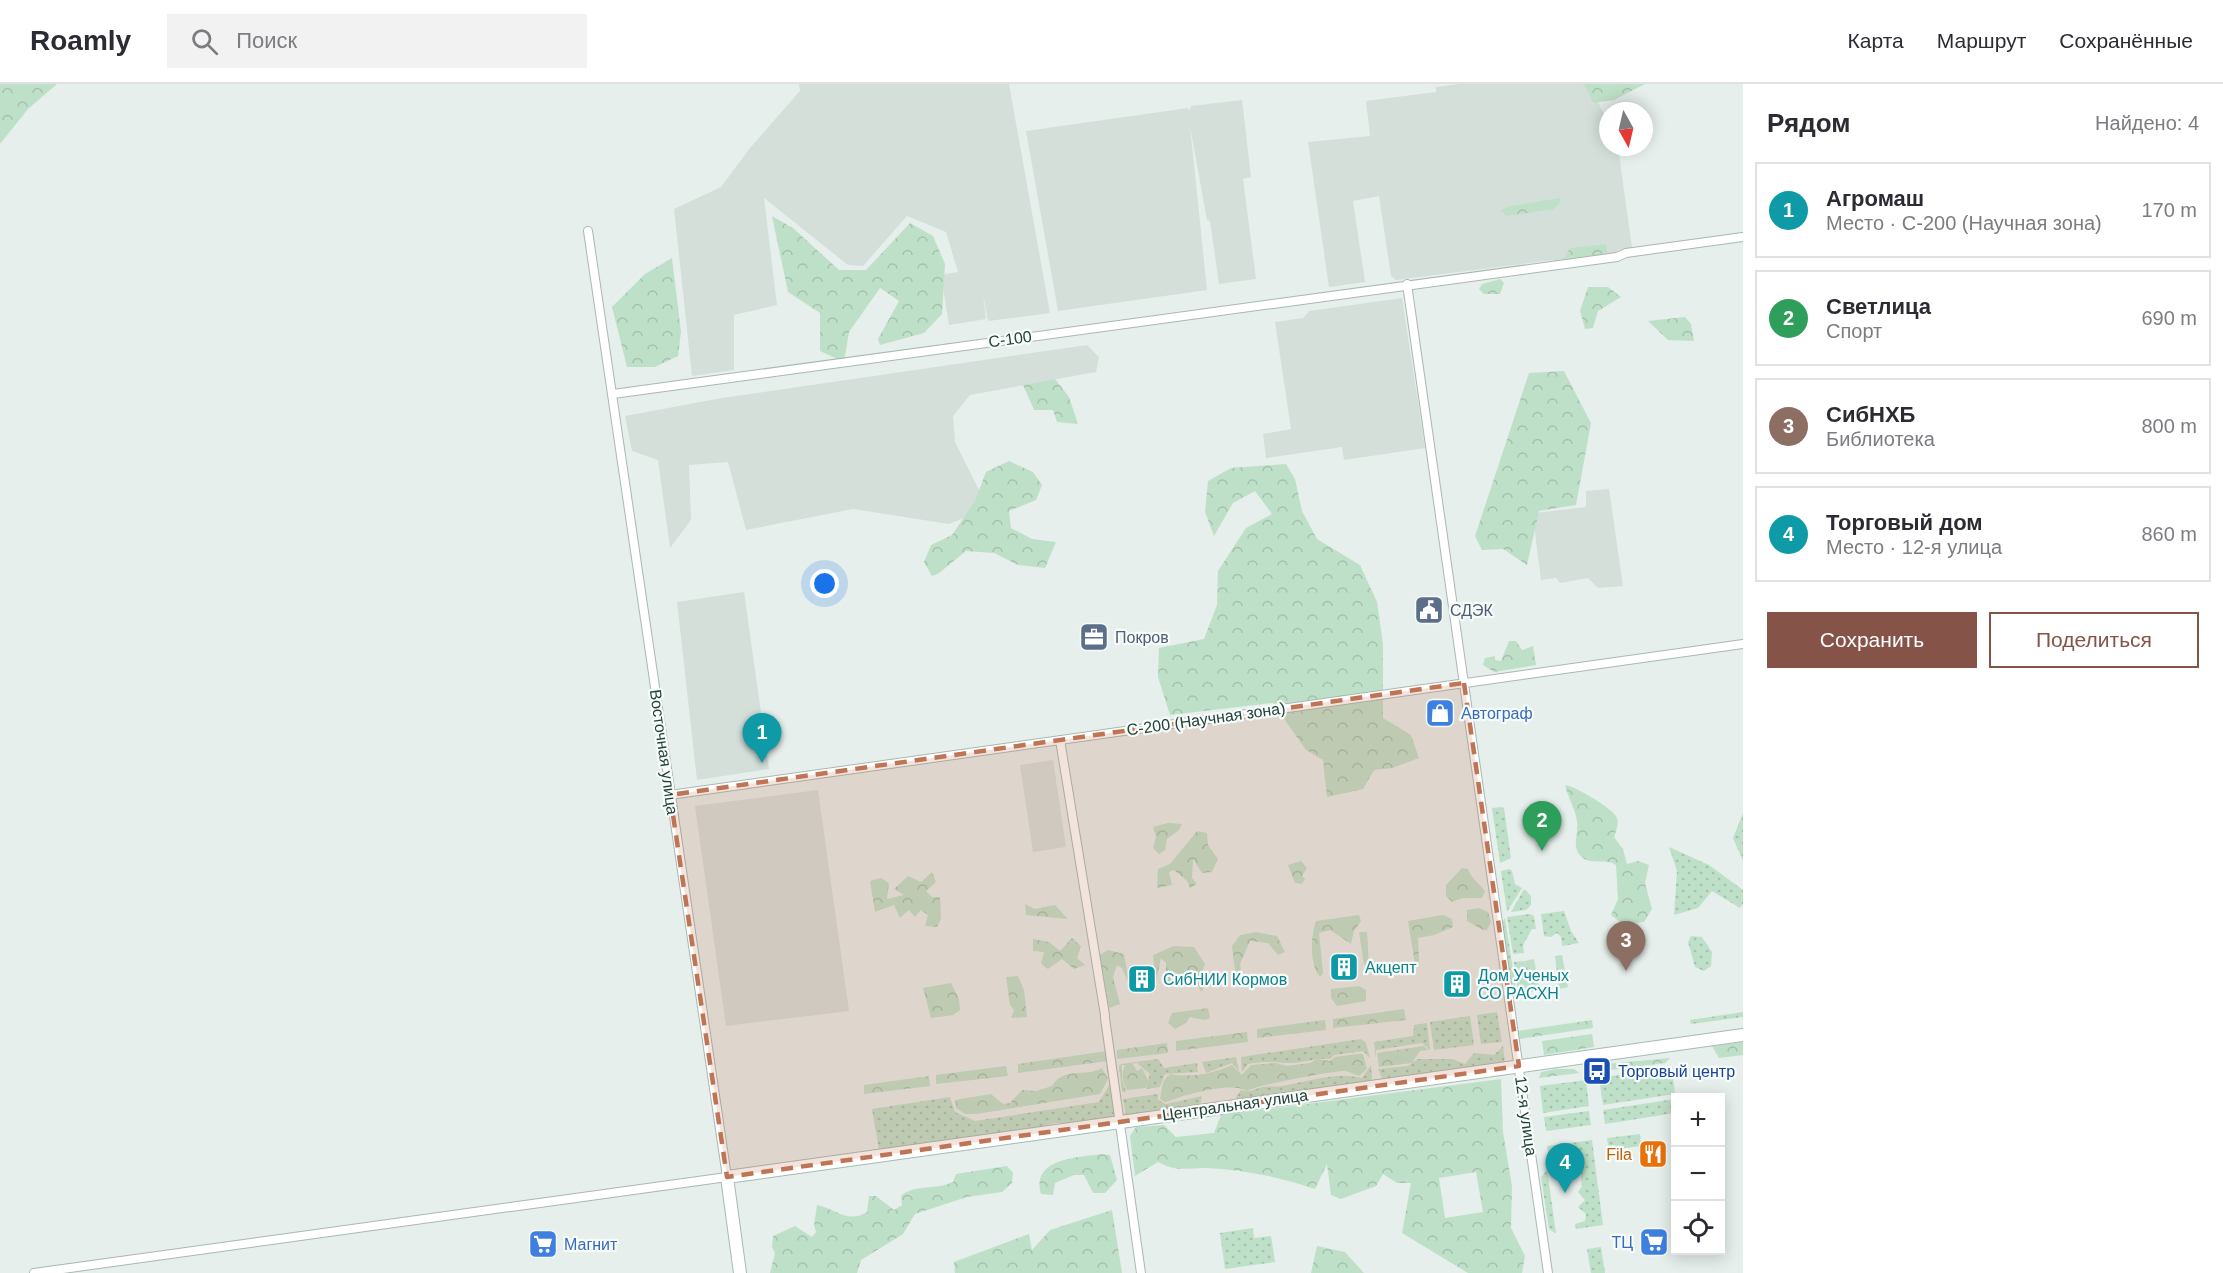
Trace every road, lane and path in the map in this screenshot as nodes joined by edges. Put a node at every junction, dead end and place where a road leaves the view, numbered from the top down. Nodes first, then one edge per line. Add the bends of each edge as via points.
1 (588, 231) dead end
2 (1743, 237) edge
3 (1407, 284) junction
4 (613, 394) junction
5 (1743, 645) edge
6 (1464, 683) junction
7 (1060, 740) junction
8 (670, 795) junction
9 (1743, 1035) edge
10 (1519, 1066) junction
11 (1120, 1121) junction
12 (727, 1177) junction
13 (34, 1273) edge
14 (740, 1273) edge
15 (1141, 1273) edge
16 (1548, 1273) edge

1 - 4 street, Восточная улица
2 - 3 street, С-100
3 - 4 street, С-100
3 - 6 street, 12-я улица
4 - 8 street, Восточная улица
5 - 6 street, С-200 (Научная зона)
6 - 7 street, С-200 (Научная зона)
6 - 10 street, 12-я улица
7 - 8 street, С-200 (Научная зона)
7 - 11 street
8 - 12 street, Восточная улица
9 - 10 main road, Центральная улица
10 - 11 main road, Центральная улица
10 - 16 street, 12-я улица
11 - 12 main road, Центральная улица
11 - 15 street
12 - 13 street
12 - 14 main road, Восточная улица

